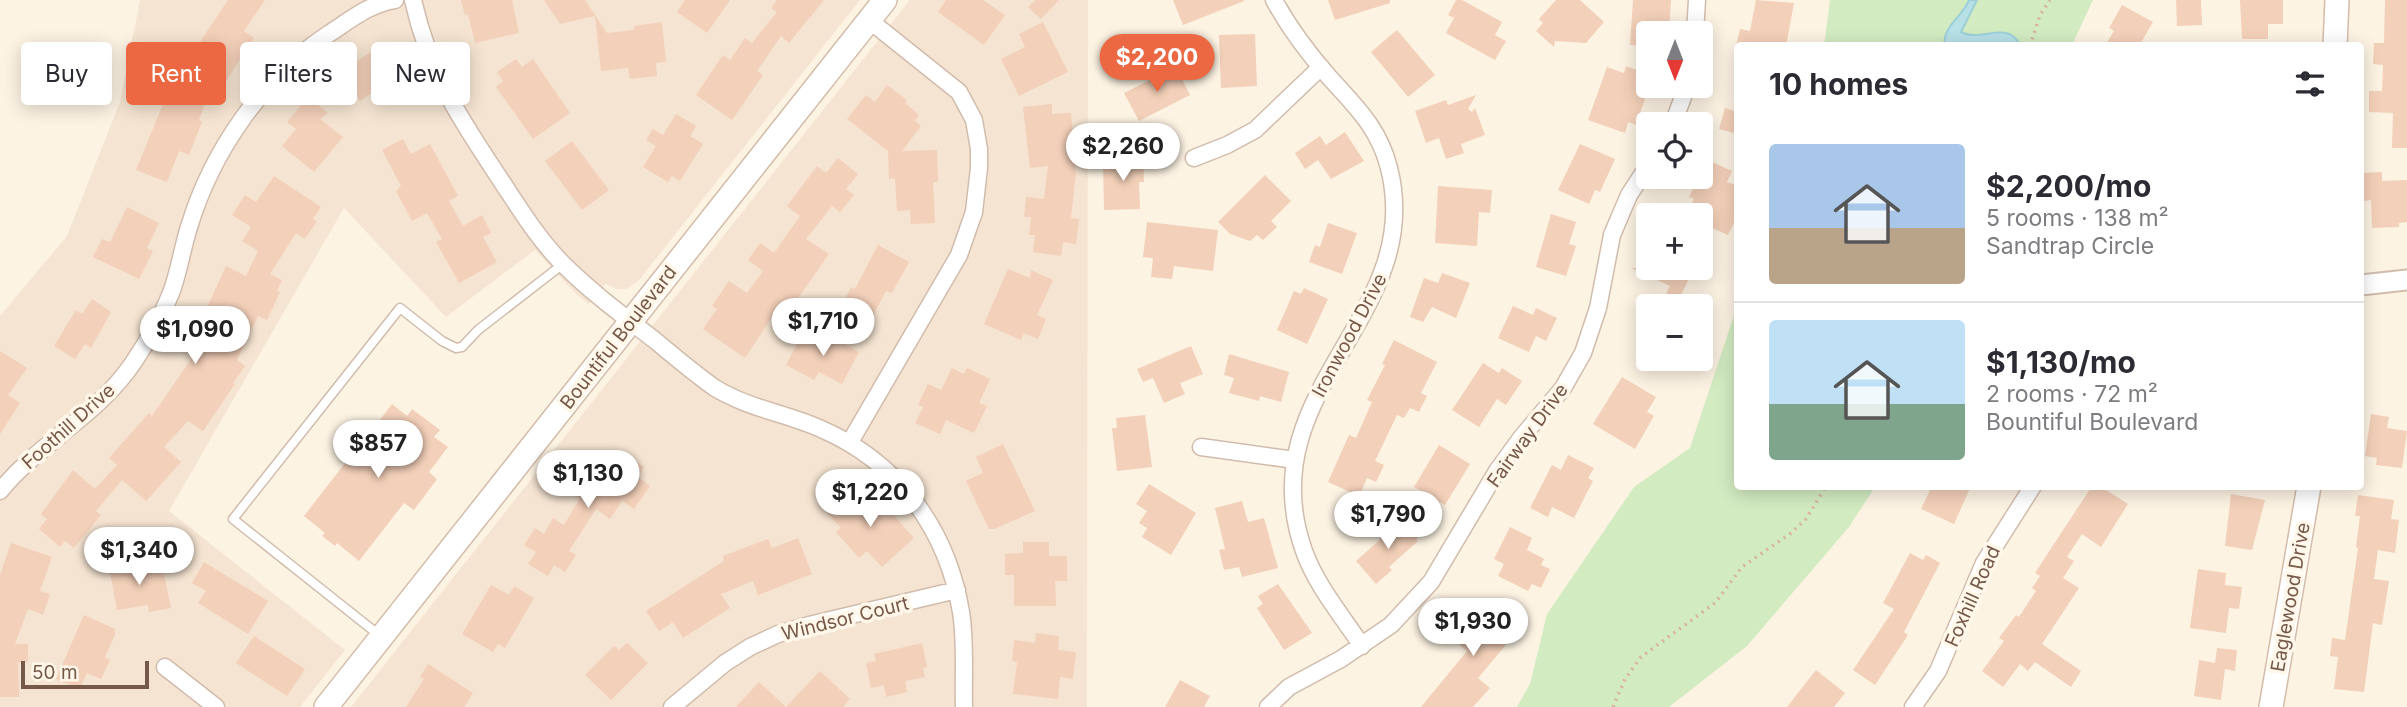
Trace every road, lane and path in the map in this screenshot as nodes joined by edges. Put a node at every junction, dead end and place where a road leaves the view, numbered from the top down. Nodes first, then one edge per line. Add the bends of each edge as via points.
1 (395, 0) edge
2 (413, 0) edge
3 (885, 0) edge
4 (1274, 0) edge
5 (1697, 0) edge
6 (2050, 0) edge
7 (2337, 0) edge
8 (869, 20) junction
9 (1696, 21) edge
10 (2031, 42) edge
11 (2335, 42) edge
12 (1321, 67) junction
13 (1194, 158) dead end
14 (1636, 185) edge
15 (564, 264) junction
16 (2407, 280) edge
17 (2364, 285) edge
18 (630, 321) junction
19 (849, 442) junction
20 (1201, 447) dead end
21 (1295, 460) junction
22 (1824, 490) edge
23 (2030, 490) edge
24 (2308, 490) edge
25 (0, 491) edge
26 (957, 590) junction
27 (381, 637) junction
28 (1362, 646) junction
29 (165, 667) dead end
30 (216, 707) edge
31 (326, 707) edge
32 (672, 707) edge
33 (964, 707) edge
34 (1268, 707) edge
35 (1613, 707) edge
36 (1913, 707) edge
37 (2271, 707) edge

1 - 25 street, Foothill Drive via 372,7 321,38 253,106 211,172 171,292 143,348 105,397 33,455
2 - 15 street via 426,50 448,99 536,233
3 - 8 main road, Bountiful Boulevard
4 - 12 street, Ironwood Drive
5 - 9 street
6 - 10 path
7 - 11 main road
8 - 18 main road, Bountiful Boulevard
8 - 19 street via 959,92 974,120 979,168 974,212 958,255
12 - 13 street via 1255,130
12 - 21 street, Ironwood Drive via 1361,110 1380,143 1393,188 1394,230 1378,284 1308,411
14 - 28 street, Fairway Drive via 1622,208 1608,252 1594,323 1563,388 1504,461 1431,582 1391,625
15 - 18 street
15 - 27 lane via 462,347 442,341 400,308 233,519
16 - 17 street
18 - 19 street via 733,398
18 - 27 main road, Bountiful Boulevard
19 - 26 street via 875,459 922,510 946,555
20 - 21 street
21 - 28 street, Ironwood Drive via 1293,500 1305,554
22 - 35 path via 1806,519 1742,567 1716,603 1641,657
23 - 36 street, Foxhill Road via 1984,563 1943,660
24 - 37 main road, Eaglewood Drive
26 - 32 street, Windsor Court via 778,634 725,663
26 - 33 street via 963,631
27 - 31 main road, Bountiful Boulevard
28 - 34 street, Fairway Drive via 1289,687
29 - 30 street

